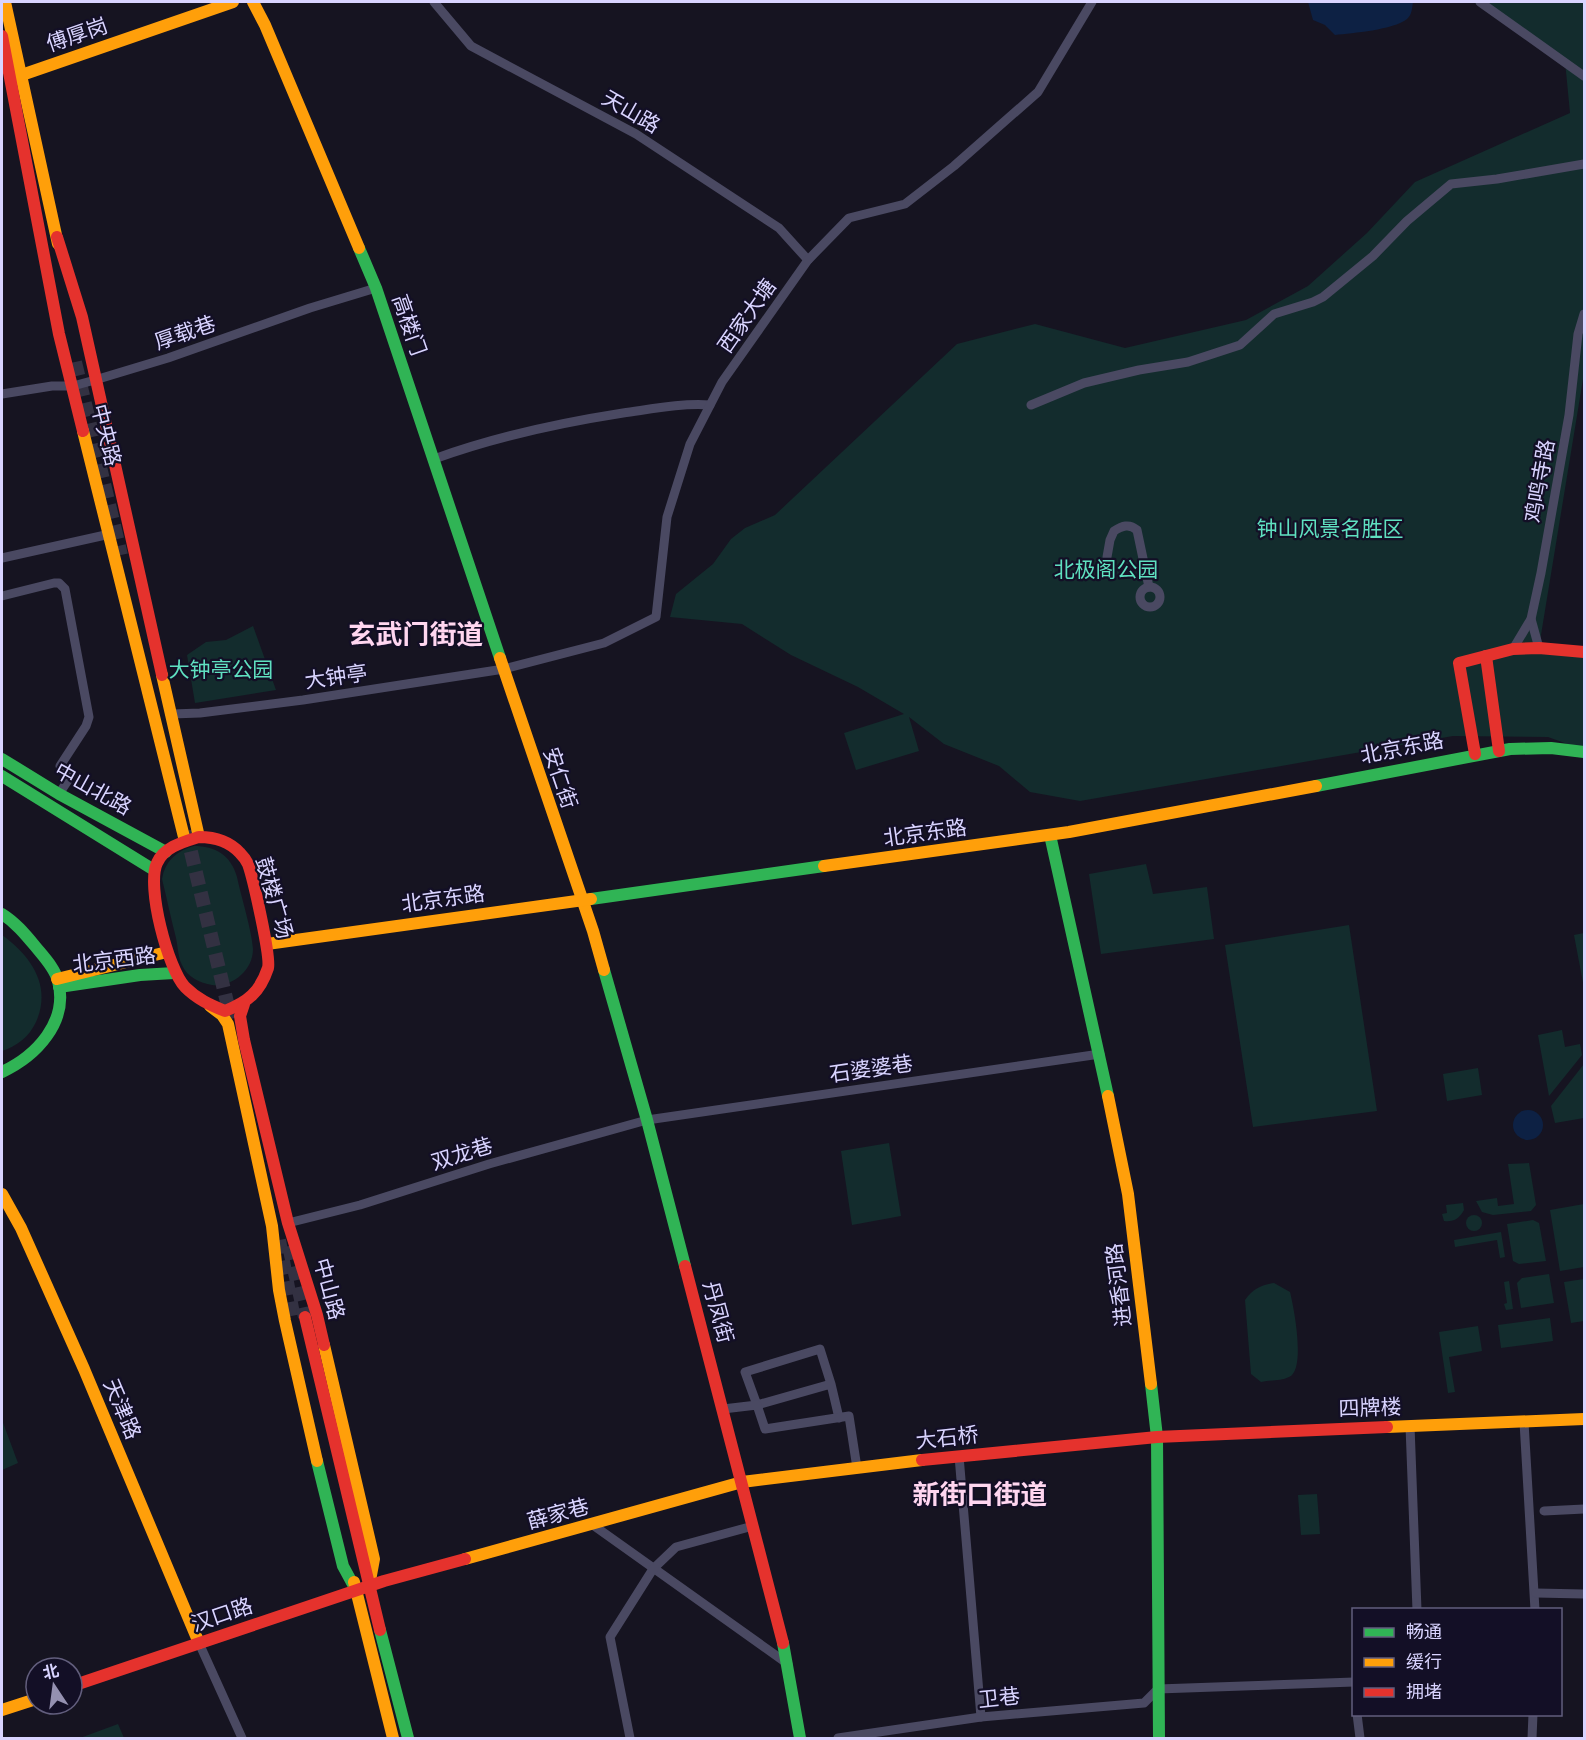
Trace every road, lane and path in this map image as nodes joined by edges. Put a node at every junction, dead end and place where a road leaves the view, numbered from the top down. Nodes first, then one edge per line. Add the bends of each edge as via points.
1 (5, 2) edge
2 (233, 2) edge
3 (253, 2) edge
4 (434, 2) edge
5 (1092, 2) edge
6 (1480, 2) edge
7 (2, 36) edge
8 (1584, 76) edge
9 (12, 78) edge
10 (1584, 164) edge
11 (57, 237) junction
12 (808, 260) junction
13 (376, 288) junction
14 (1584, 314) edge
15 (94, 380) junction
16 (73, 386) junction
17 (2, 394) edge
18 (710, 405) junction
19 (1031, 405) dead end
20 (434, 459) junction
21 (110, 534) junction
22 (1107, 557) dead end
23 (2, 558) edge
24 (1149, 587) dead end
25 (2, 596) edge
26 (1531, 619) junction
27 (1539, 648) junction
28 (1513, 649) junction
29 (1584, 652) edge
30 (1486, 656) junction
31 (504, 669) junction
32 (172, 714) junction
33 (1499, 751) junction
34 (1584, 752) edge
35 (1475, 754) junction
36 (2, 759) edge
37 (2, 776) edge
38 (59, 794) junction
39 (1050, 835) junction
40 (200, 837) junction
41 (185, 841) junction
42 (166, 852) junction
43 (154, 870) junction
44 (583, 899) junction
45 (2, 914) edge
46 (267, 944) junction
47 (167, 952) junction
48 (174, 973) junction
49 (58, 983) junction
50 (244, 1005) junction
51 (210, 1006) junction
52 (1100, 1054) junction
53 (2, 1072) edge
54 (647, 1120) junction
55 (2, 1194) edge
56 (288, 1222) junction
57 (831, 1384) junction
58 (757, 1404) junction
59 (723, 1409) junction
60 (839, 1418) junction
61 (1584, 1419) edge
62 (1524, 1422) junction
63 (1410, 1426) junction
64 (1156, 1437) junction
65 (959, 1456) junction
66 (857, 1468) junction
67 (742, 1482) junction
68 (1584, 1509) edge
69 (1544, 1511) dead end
70 (593, 1525) junction
71 (753, 1526) junction
72 (653, 1569) junction
73 (384, 1581) joint
74 (369, 1586) junction
75 (356, 1590) junction
76 (1536, 1593) junction
77 (1584, 1594) edge
78 (1417, 1608) edge
79 (1535, 1608) edge
80 (199, 1643) junction
81 (788, 1664) junction
82 (84, 1682) edge
83 (1352, 1684) edge
84 (1158, 1689) junction
85 (24, 1703) edge
86 (2, 1710) edge
87 (1357, 1716) edge
88 (1533, 1716) edge
89 (981, 1717) junction
90 (242, 1738) edge
91 (393, 1738) edge
92 (408, 1738) edge
93 (630, 1738) edge
94 (800, 1738) edge
95 (838, 1738) edge
96 (1159, 1738) edge
97 (1360, 1738) edge
98 (1532, 1738) edge

1 - 9 main road, 中央路
2 - 9 main road, 傅厚岗
3 - 13 main road, 高楼门
4 - 12 street, 天山路 via 471,46 636,134 779,228
5 - 12 street, 西家大塘 via 1038,92 905,204 849,218
6 - 8 street
7 - 9 main road, 中央路
9 - 11 main road, 中央路
9 - 11 main road, 中央路 via 79,361
9 - 16 main road, 中央路 via 59,334
10 - 19 street via 1451,184 1323,297 1274,314 1240,345 1188,362 1084,383
11 - 15 main road, 中央路 via 82,317
12 - 18 street, 西家大塘
13 - 15 street, 厚载巷
13 - 20 main road, 高楼门
14 - 26 street, 鸡鸣寺路
15 - 16 street, 厚载巷
15 - 32 main road, 中央路
16 - 17 street, 厚载巷
16 - 21 main road, 中央路
18 - 20 street via 688,404 566,422
18 - 31 street, 西家大塘 via 690,444 667,517 656,617 604,642
20 - 31 main road, 高楼门
21 - 23 street
21 - 41 main road, 中央路
22 - 24 street via 1114,531 1132,526 1137,530
25 - 38 street via 54,583 65,590 89,717 60,766 72,774
26 - 27 street
26 - 28 street, 鸡鸣寺路
27 - 28 main road
27 - 29 main road
28 - 30 main road
30 - 33 main road
30 - 35 main road via 1459,663
31 - 32 street, 大钟亭 via 303,700
31 - 44 main road, 安仁街
32 - 40 main road, 中央路
33 - 34 main road, 北京东路 via 1533,747
33 - 35 main road, 北京东路
35 - 39 main road, 北京东路
36 - 38 main road, 中山北路
37 - 43 main road, 中山北路
38 - 42 main road, 中山北路
39 - 44 main road, 北京东路
39 - 52 main road, 进香河路
40 - 41 main road, 鼓楼广场
40 - 46 main road, 鼓楼广场 via 223,840 243,856
41 - 42 main road, 鼓楼广场
42 - 43 main road, 鼓楼广场
43 - 47 main road via 154,892
44 - 46 main road, 北京东路
44 - 54 main road, 丹凤街
45 - 49 main road via 26,935
46 - 50 main road, 鼓楼广场 via 265,975
47 - 48 main road
47 - 49 main road, 北京西路
48 - 49 main road, 北京西路
48 - 51 main road via 183,986
49 - 53 main road via 59,1004 50,1031 23,1061
50 - 51 main road via 225,1011
50 - 56 main road, 中山路 via 241,1023
51 - 75 main road via 228,1024 272,1226 279,1290 304,1408 343,1566
52 - 54 street, 石婆婆巷
52 - 64 main road, 进香河路 via 1128,1194
54 - 56 street, 双龙巷 via 360,1205
54 - 59 main road, 丹凤街
55 - 80 main road, 天津路 via 79,1358
56 - 74 main road, 中山路 via 317,1315 374,1559
57 - 58 street
57 - 58 street via 820,1349 745,1372
57 - 60 street
58 - 59 street
58 - 60 street via 765,1429
59 - 67 main road, 丹凤街
60 - 66 street via 849,1416
61 - 62 main road, 四牌楼
62 - 63 main road, 四牌楼
62 - 76 street
63 - 64 main road, 四牌楼
63 - 78 street
64 - 65 main road, 大石桥
64 - 84 main road, 进香河路
65 - 66 main road, 大石桥
65 - 89 street
66 - 67 main road, 大石桥
67 - 70 main road, 薛家巷
67 - 71 main road, 丹凤街
68 - 69 street
70 - 72 street
70 - 73 main road, 薛家巷
71 - 72 street via 676,1547
71 - 81 main road, 丹凤街
72 - 81 street
72 - 93 street via 610,1637
73 - 74 main road, 汉口路
74 - 75 main road, 汉口路
74 - 75 main road, 中山路 via 300,1318 324,1459
74 - 92 main road, 中山路
75 - 80 main road, 汉口路
75 - 91 main road
76 - 77 street
76 - 79 street
80 - 82 main road, 汉口路
80 - 90 street
81 - 94 main road, 丹凤街
83 - 84 street
84 - 89 street, 卫巷 via 1144,1703
84 - 96 main road, 进香河路
85 - 86 main road
87 - 97 street
88 - 98 street
89 - 95 street, 卫巷

